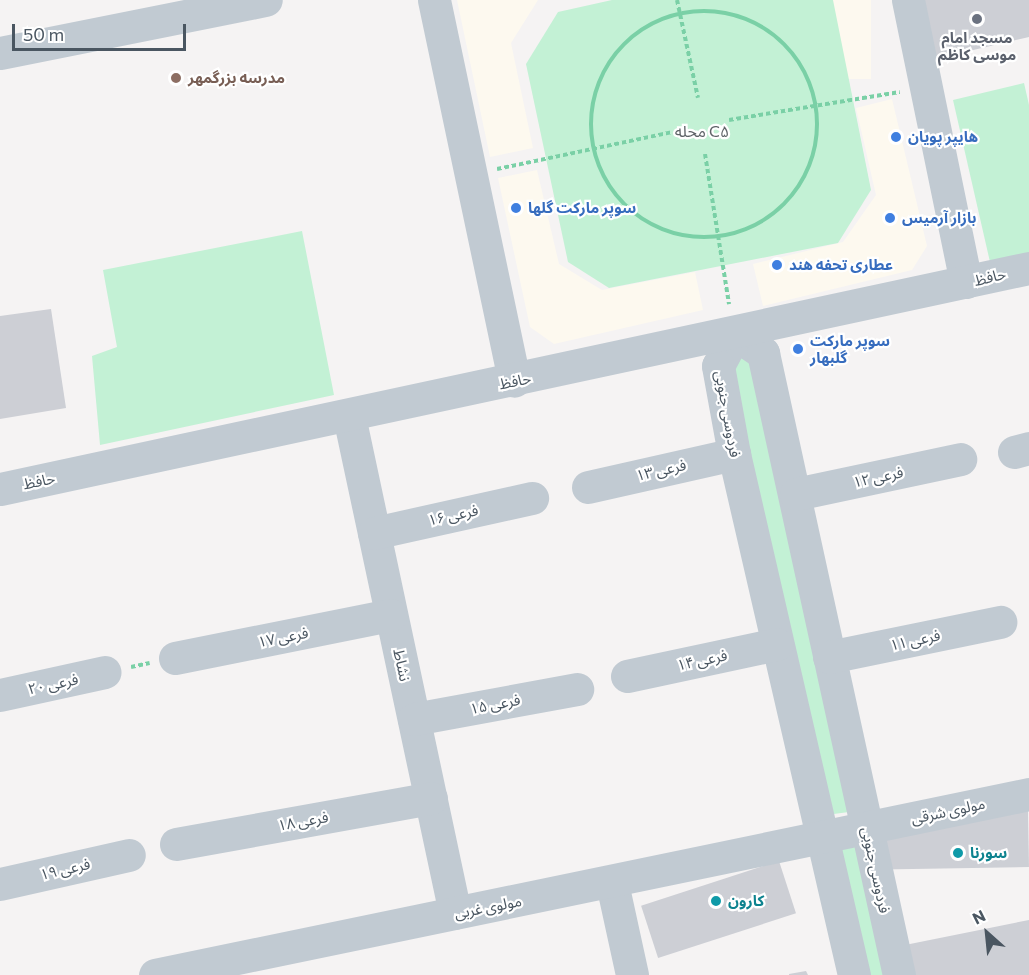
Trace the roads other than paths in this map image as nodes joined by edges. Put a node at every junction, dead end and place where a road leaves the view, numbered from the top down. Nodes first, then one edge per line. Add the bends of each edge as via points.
1 (266, 0) edge
2 (434, 0) edge
3 (908, 0) edge
4 (0, 54) edge
5 (1029, 268) edge
6 (966, 282) junction
7 (735, 334) junction
8 (514, 381) junction
9 (349, 416) junction
10 (734, 454) junction
11 (960, 459) dead end
12 (588, 487) dead end
13 (0, 489) edge
14 (796, 494) junction
15 (532, 498) dead end
16 (374, 533) junction
17 (391, 615) junction
18 (1000, 622) dead end
19 (777, 644) junction
20 (829, 657) junction
21 (175, 658) road end
22 (105, 672) road end
23 (627, 675) dead end
24 (577, 689) dead end
25 (0, 695) edge
26 (414, 719) junction
27 (1029, 794) edge
28 (431, 798) junction
29 (867, 828) junction
30 (821, 838) junction
31 (176, 844) dead end
32 (129, 855) dead end
33 (612, 883) junction
34 (0, 884) edge
35 (455, 913) junction
36 (155, 975) edge
37 (632, 975) edge
38 (854, 975) edge
39 (899, 975) edge

1 - 4 street
2 - 8 street
3 - 6 street
5 - 6 street, حافظ
6 - 7 street, حافظ
7 - 8 street, حافظ
7 - 10 street, فردوسی جنوبی via 718,366
7 - 14 street, فردوسی جنوبی via 763,353
8 - 9 street, حافظ
9 - 13 street, حافظ
9 - 16 street, نشاط
10 - 12 street, فرعی ۱۳
10 - 19 street, فردوسی جنوبی
11 - 14 street, فرعی ۱۲
14 - 20 street, فردوسی جنوبی
15 - 16 street, فرعی ۱۶
16 - 17 street, نشاط
17 - 21 street, فرعی ۱۷
17 - 26 street, نشاط
18 - 20 street, فرعی ۱۱
19 - 23 street, فرعی ۱۴
19 - 30 street, فردوسی جنوبی
20 - 29 street, فردوسی جنوبی
22 - 25 street, فرعی ۲۰
24 - 26 street, فرعی ۱۵
26 - 28 street, نشاط
27 - 29 street, مولوی شرقی
28 - 31 street, فرعی ۱۸
28 - 35 street, نشاط
29 - 30 street, مولوی شرقی
29 - 39 street, فردوسی جنوبی
30 - 33 street, مولوی غربی
30 - 38 street, فردوسی جنوبی
32 - 34 street, فرعی ۱۹
33 - 35 street, مولوی غربی
33 - 37 street
35 - 36 street, مولوی غربی

